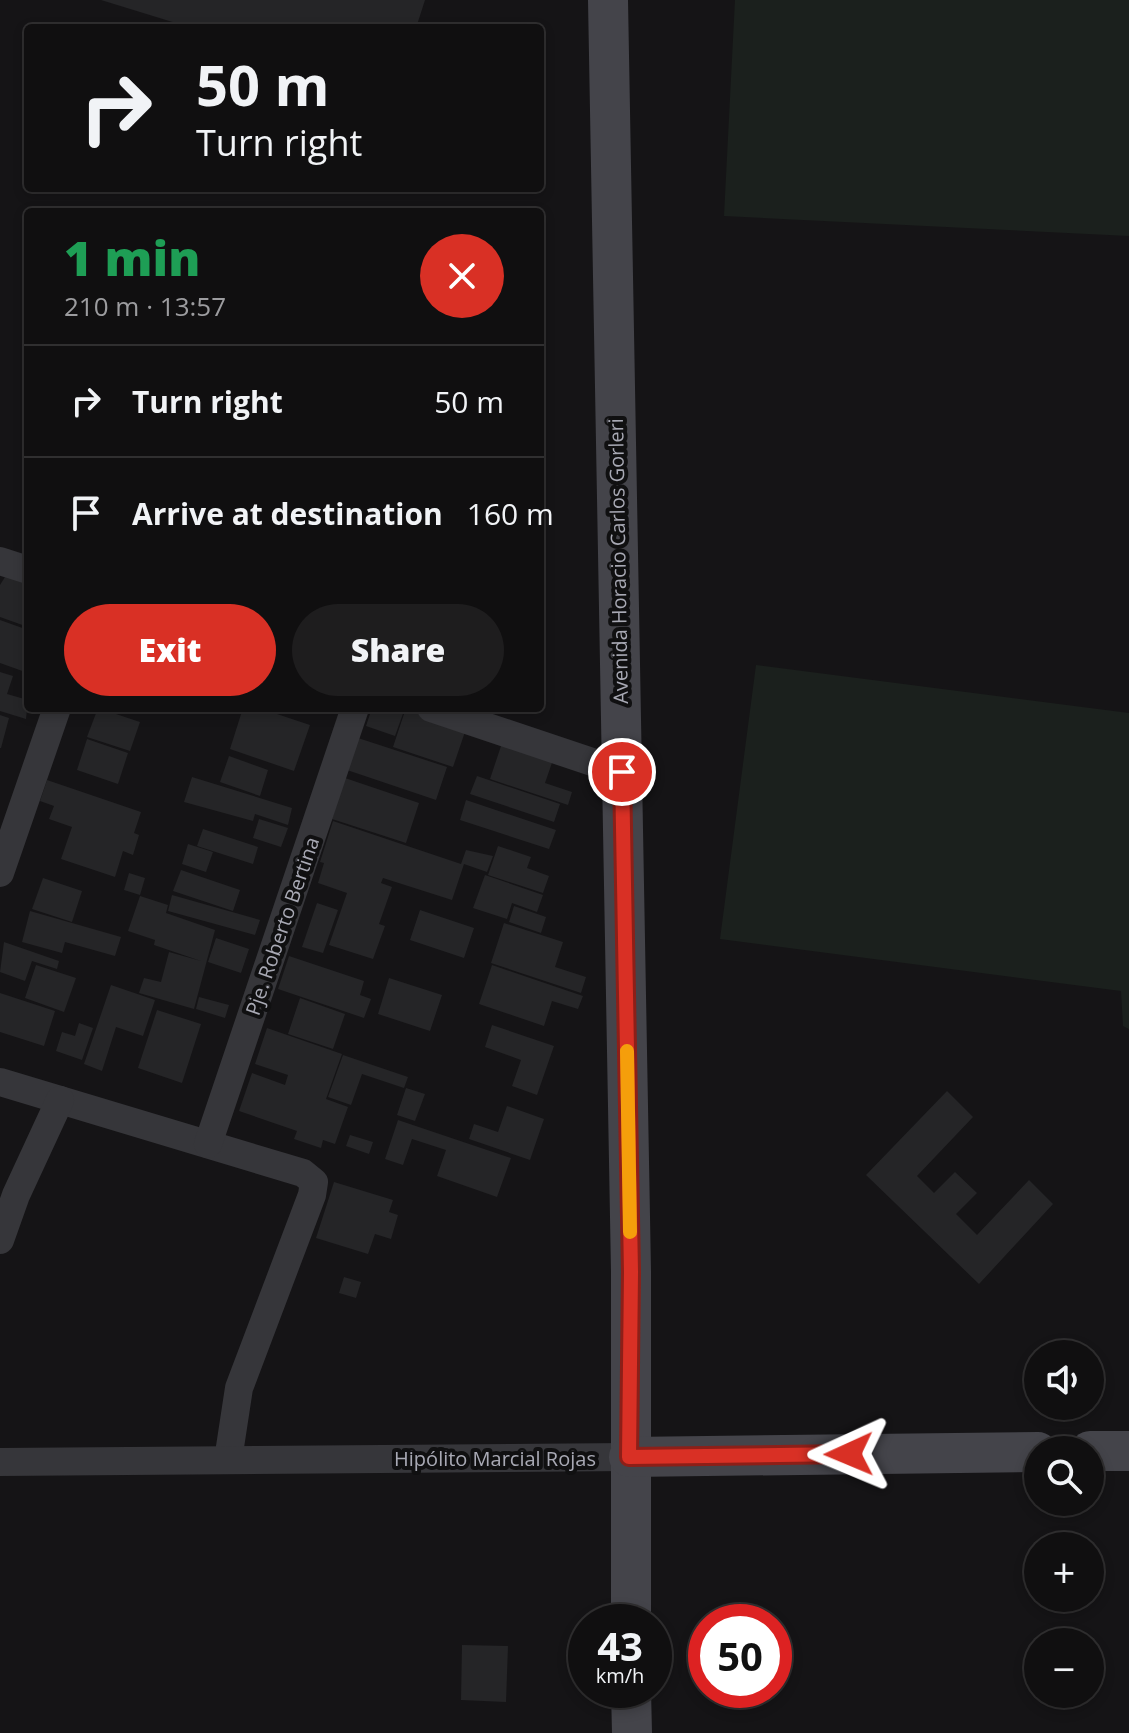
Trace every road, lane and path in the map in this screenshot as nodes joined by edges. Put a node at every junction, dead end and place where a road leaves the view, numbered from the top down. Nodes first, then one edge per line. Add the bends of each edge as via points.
1 (608, 0) edge
2 (0, 561) edge
3 (24, 569) edge
4 (56, 712) edge
5 (354, 712) edge
6 (443, 712) edge
7 (622, 772) junction
8 (0, 873) edge
9 (0, 1082) edge
10 (60, 1100) junction
11 (208, 1144) junction
12 (0, 1240) edge
13 (1104, 1451) edge
14 (1129, 1451) edge
15 (1024, 1452) edge
16 (629, 1457) junction
17 (228, 1460) junction
18 (0, 1462) edge
19 (631, 1604) edge
20 (631, 1708) edge
21 (632, 1733) edge

1 - 7 main road, Avenida Horacio Carlos Gorleri
2 - 3 street
4 - 8 street
5 - 11 street, Pje. Roberto Bertina
6 - 7 street
7 - 16 main road, Avenida Horacio Carlos Gorleri
9 - 10 street
10 - 11 street
10 - 12 street
11 - 17 street via 303,1173 314,1182 239,1388
13 - 14 main road
15 - 16 main road, Hipólito Marcial Rojas
16 - 17 street, Hipólito Marcial Rojas
16 - 19 main road, Avenida Horacio Carlos Gorleri
17 - 18 street, Hipólito Marcial Rojas
20 - 21 main road

